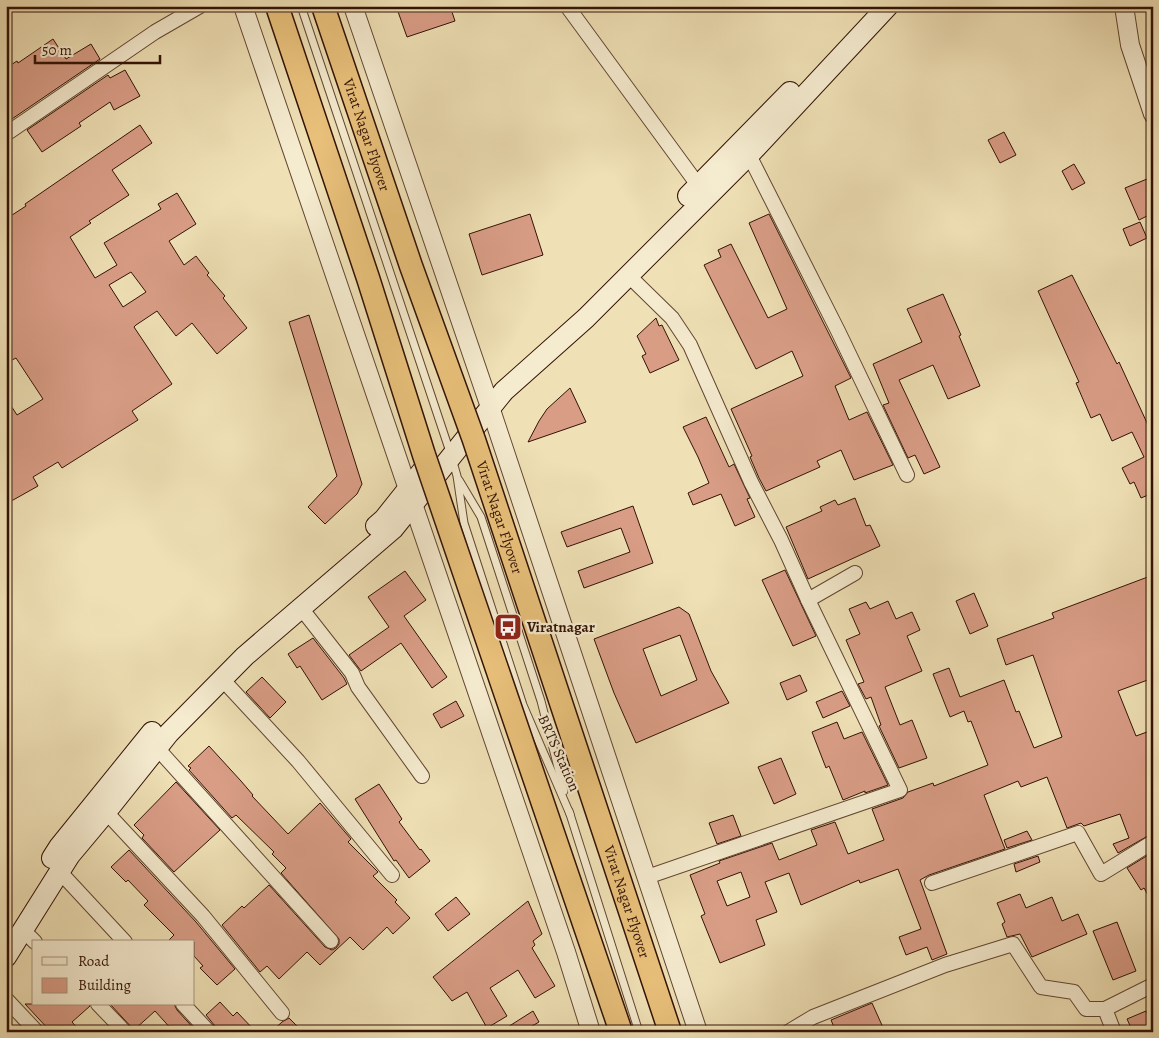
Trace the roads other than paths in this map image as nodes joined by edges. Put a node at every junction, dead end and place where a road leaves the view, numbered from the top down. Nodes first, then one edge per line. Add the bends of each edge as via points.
1 (200, 6) edge
2 (243, 6) edge
3 (277, 6) edge
4 (301, 6) edge
5 (323, 6) edge
6 (353, 6) edge
7 (567, 6) edge
8 (873, 6) edge
9 (888, 6) edge
10 (1124, 6) edge
11 (1153, 114) edge
12 (6, 134) edge
13 (749, 155) junction
14 (698, 186) junction
15 (628, 275) junction
16 (487, 401) junction
17 (448, 448) junction
18 (907, 475) dead end
19 (457, 476) junction
20 (411, 497) junction
21 (855, 573) dead end
22 (808, 600) junction
23 (301, 608) junction
24 (222, 679) junction
25 (157, 748) junction
26 (422, 776) dead end
27 (106, 812) junction
28 (570, 814) junction
29 (1153, 842) edge
30 (60, 872) junction
31 (392, 875) dead end
32 (647, 877) junction
33 (932, 883) dead end
34 (22, 934) edge
35 (123, 940) edge
36 (331, 942) dead end
37 (6, 957) edge
38 (1153, 985) edge
39 (6, 999) edge
40 (100, 1006) edge
41 (186, 1006) edge
42 (1105, 1009) junction
43 (282, 1013) dead end
44 (207, 1031) edge
45 (37, 1032) edge
46 (125, 1032) edge
47 (591, 1032) edge
48 (621, 1032) edge
49 (639, 1032) edge
50 (670, 1032) edge
51 (698, 1032) edge
52 (788, 1032) edge
53 (1114, 1032) edge

1 - 12 street via 155,32
2 - 20 street
3 - 48 main road, bridge via 424,454
4 - 17 lane
5 - 50 main road, Virat Nagar Flyover, bridge via 477,449
6 - 16 street
7 - 14 street
8 - 14 main road
9 - 13 main road
10 - 11 street via 1130,45
13 - 15 main road
13 - 18 street
14 - 16 main road via 578,309 496,382
15 - 16 main road via 586,318 504,391
15 - 22 street via 672,318 690,345
16 - 17 main road
16 - 32 street
17 - 19 lane
17 - 20 main road
19 - 28 lane, BRTS Station via 464,523 523,706
19 - 28 lane, BRTS Station via 481,517 541,701
20 - 23 main road via 393,529
20 - 34 main road via 236,646 158,724 59,847
20 - 47 street
21 - 22 street
22 - 32 street via 900,790
23 - 24 main road
23 - 26 street via 352,673 358,687
24 - 25 main road
24 - 31 street via 298,762
25 - 27 main road
25 - 36 street
27 - 30 main road
27 - 43 street via 203,916
28 - 49 lane
29 - 33 street via 1101,874 1078,833
30 - 34 main road
30 - 35 street
32 - 51 street
34 - 37 main road
38 - 42 street
39 - 45 street
40 - 46 street
41 - 44 street
42 - 52 street via 1086,1009 1074,992 1042,987 1013,944 945,965 813,1017
42 - 53 street

